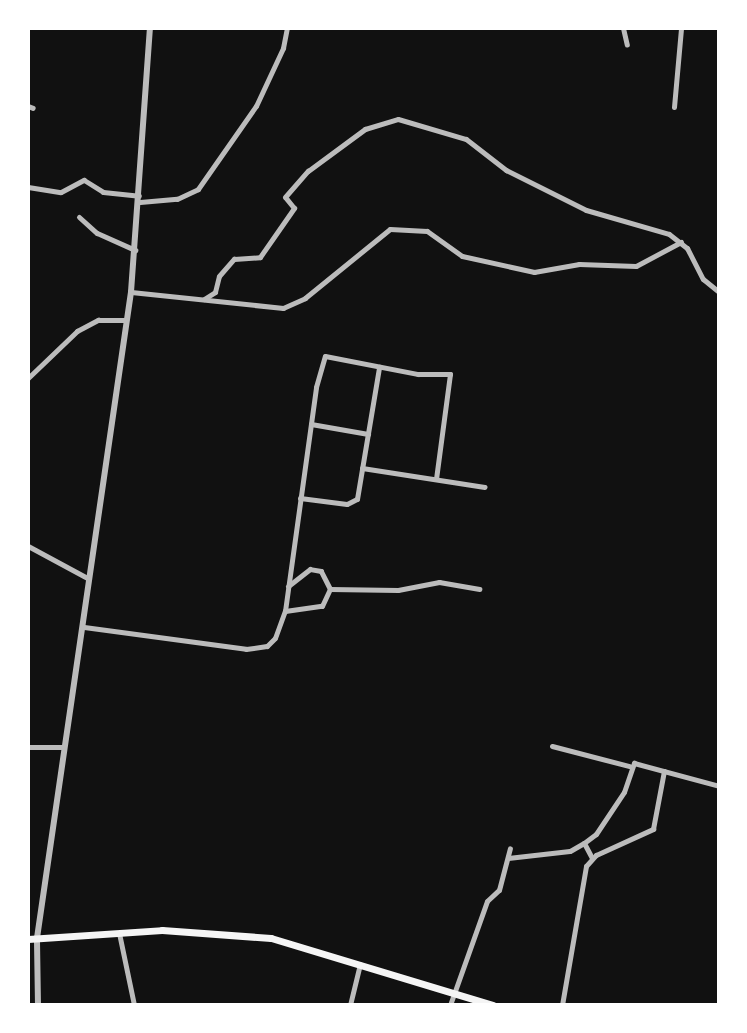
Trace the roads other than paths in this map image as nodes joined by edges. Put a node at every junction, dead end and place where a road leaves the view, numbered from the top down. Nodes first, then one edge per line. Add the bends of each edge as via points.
1 (150, 28) edge
2 (287, 28) edge
3 (623, 28) edge
4 (681, 28) edge
5 (627, 45) dead end
6 (674, 107) dead end
7 (28, 187) edge
8 (140, 199) junction
9 (79, 217) dead end
10 (681, 242) junction
11 (135, 250) junction
12 (131, 292) junction
13 (719, 292) edge
14 (204, 299) junction
15 (126, 320) junction
16 (379, 367) junction
17 (28, 378) edge
18 (311, 424) junction
19 (368, 434) junction
20 (362, 468) junction
21 (436, 479) junction
22 (485, 487) dead end
23 (300, 498) junction
24 (28, 546) edge
25 (89, 579) junction
26 (287, 586) junction
27 (330, 589) junction
28 (479, 589) dead end
29 (285, 611) junction
30 (84, 627) junction
31 (552, 746) dead end
32 (28, 747) edge
33 (63, 747) junction
34 (629, 766) junction
35 (664, 771) junction
36 (719, 786) edge
37 (584, 843) junction
38 (510, 848) dead end
39 (508, 858) junction
40 (592, 858) junction
41 (119, 933) junction
42 (33, 938) edge
43 (360, 963) junction
44 (452, 992) junction
45 (38, 1005) edge
46 (134, 1005) edge
47 (350, 1005) edge
48 (450, 1005) edge
49 (493, 1005) edge
50 (562, 1005) edge

1 - 8 street
2 - 8 street via 256,106 198,189 177,199
3 - 5 street
4 - 6 street
7 - 8 street via 61,192 84,180 103,192
8 - 11 street
9 - 11 street via 97,233
10 - 13 street via 703,279
10 - 14 street via 636,266 579,264 534,272 462,256 427,231 390,229 305,298 283,308
10 - 14 street via 586,210 506,170 466,139 391,119 365,129 308,171 285,197 294,208 260,257 234,259 219,276 215,292
11 - 12 street
12 - 14 street
12 - 15 street
15 - 17 street via 98,320 77,331
15 - 25 street
16 - 18 street via 325,356
16 - 19 street
16 - 21 street via 450,374
18 - 19 street
18 - 23 street
19 - 20 street
20 - 21 street
20 - 23 street via 353,503
21 - 22 street
23 - 26 street
24 - 25 street
25 - 30 street
26 - 27 street via 310,569 321,571
26 - 29 street
27 - 28 street via 398,590 439,582
27 - 29 street via 322,606
29 - 30 street via 275,638 257,649
30 - 33 street
31 - 34 street
32 - 33 street
33 - 42 street
34 - 35 street
34 - 37 street via 624,792
35 - 36 street
35 - 40 street via 653,829
37 - 39 street via 546,856
37 - 40 street
38 - 39 street
39 - 44 street
40 - 50 street via 586,866
41 - 42 main road
41 - 43 main road via 220,931 271,938
41 - 46 street
42 - 45 street
43 - 44 main road
43 - 47 street
44 - 48 street
44 - 49 main road

